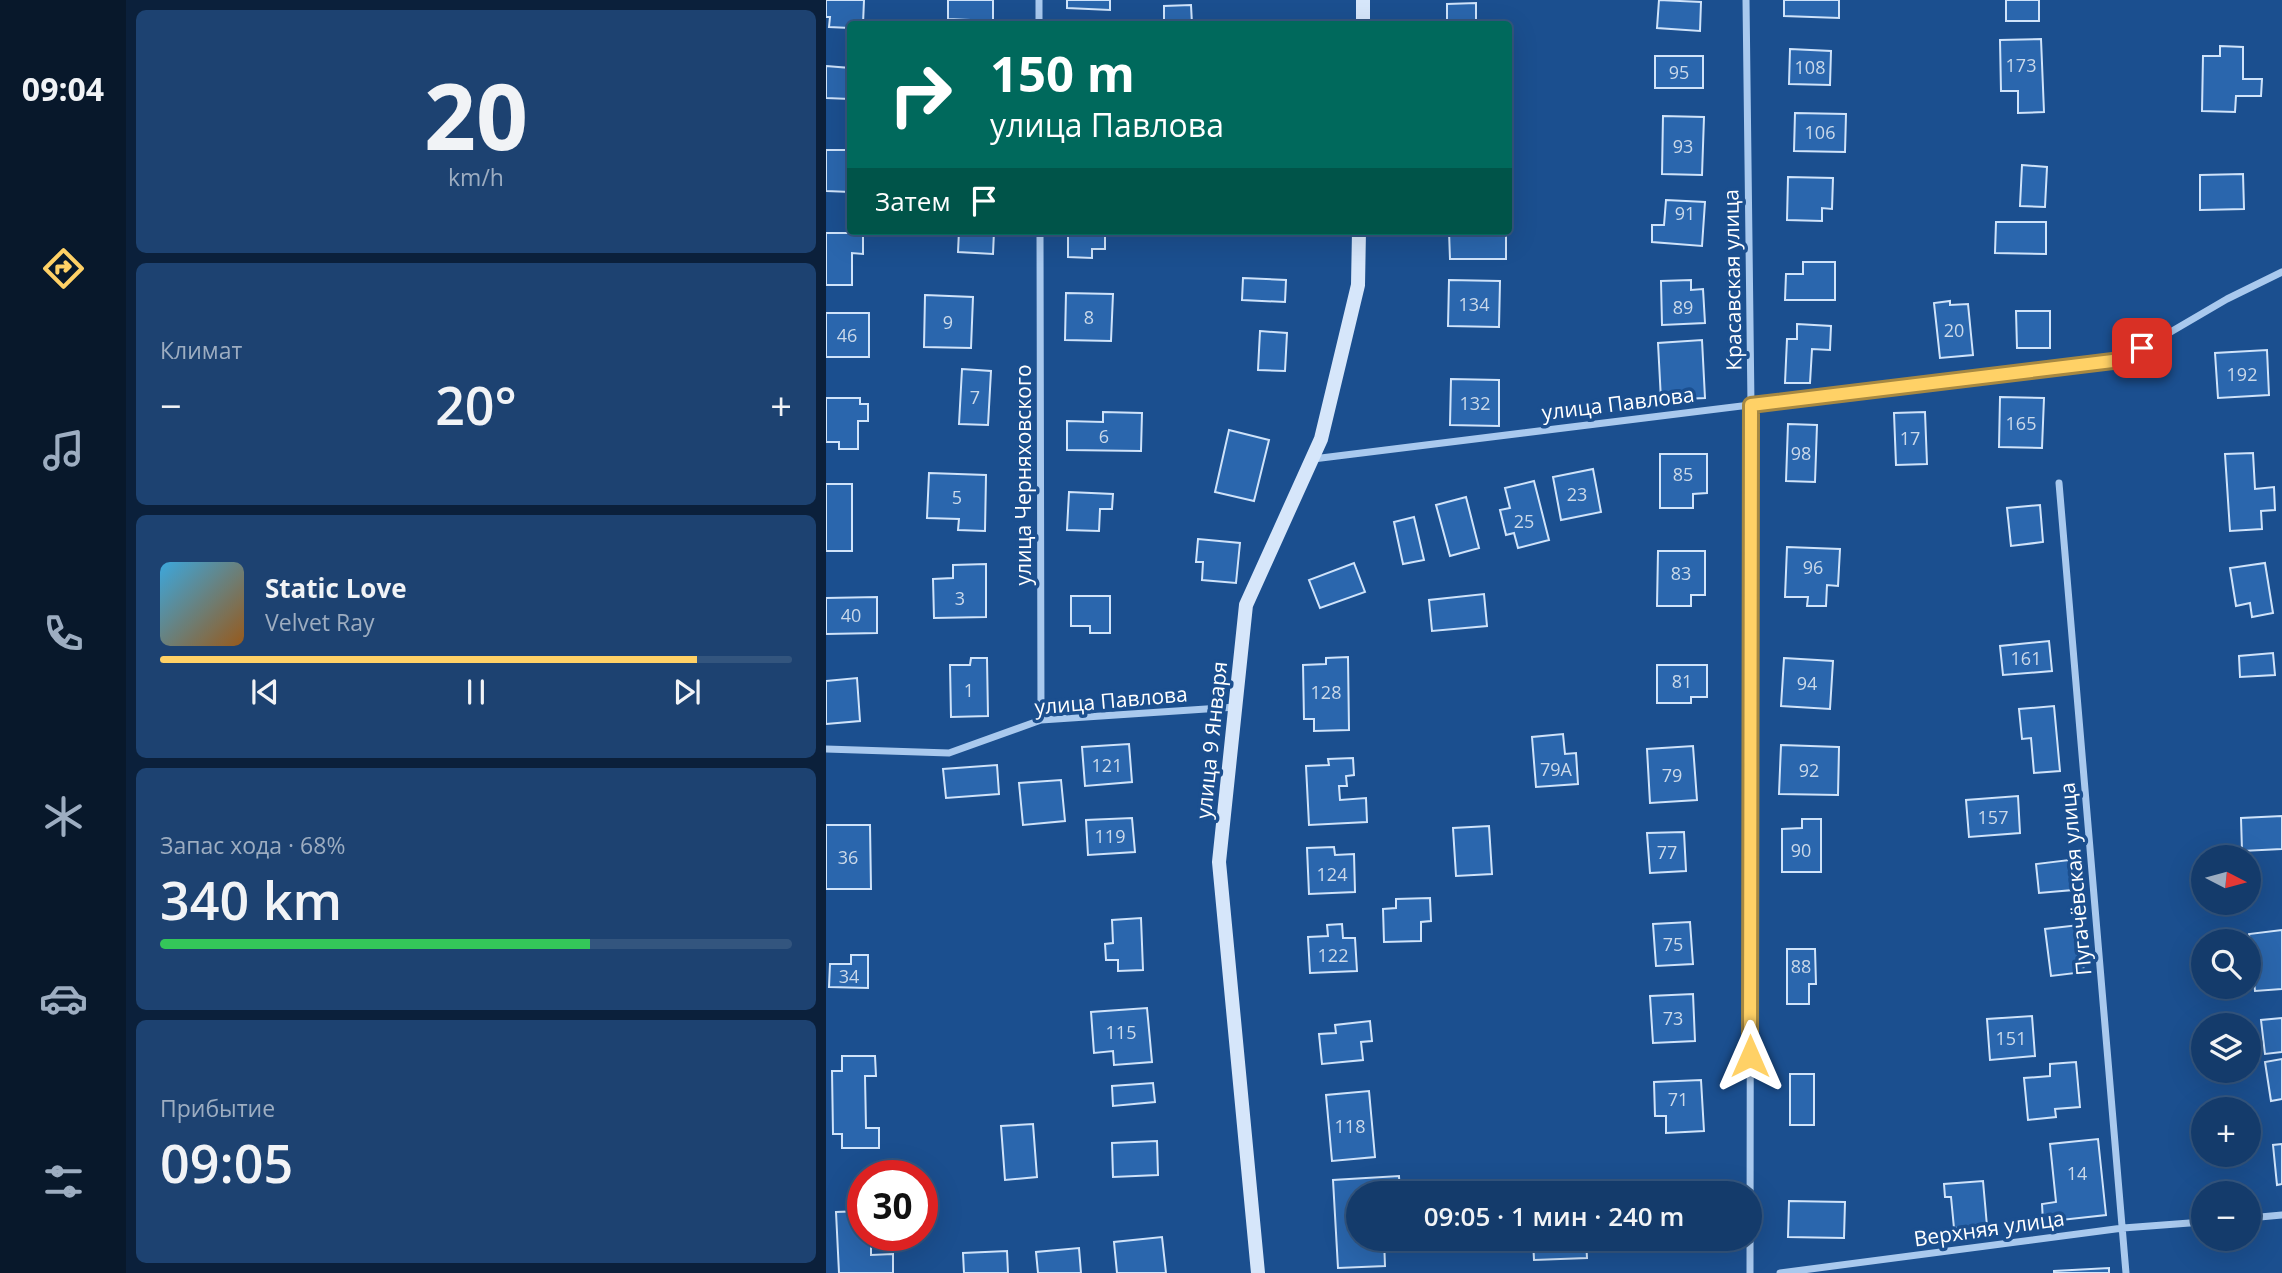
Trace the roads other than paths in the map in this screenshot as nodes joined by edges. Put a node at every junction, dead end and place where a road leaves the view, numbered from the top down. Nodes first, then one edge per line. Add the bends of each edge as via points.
1 (1039, 0) edge
2 (1363, 0) edge
3 (1746, 0) edge
4 (1039, 21) edge
5 (1363, 21) edge
6 (1040, 235) edge
7 (1359, 235) edge
8 (2282, 272) edge
9 (1751, 405) junction
10 (1312, 459) junction
11 (2059, 483) dead end
12 (1236, 707) junction
13 (1041, 720) junction
14 (826, 749) edge
15 (2282, 1216) edge
16 (2261, 1217) edge
17 (2191, 1223) edge
18 (2123, 1228) junction
19 (1258, 1273) edge
20 (1750, 1273) edge
21 (1780, 1273) edge
22 (2126, 1273) edge

1 - 4 street
2 - 5 main road
3 - 9 street, Красавская улица
6 - 13 street, улица Черняховского
7 - 10 main road, улица 9 Января via 1358,285 1321,439
8 - 9 street, улица Павлова via 2121,360
9 - 10 street, улица Павлова
9 - 20 street, Красавская улица
10 - 12 main road, улица 9 Января via 1247,605
11 - 18 street, Пугачёвская улица
12 - 13 street, улица Павлова
12 - 19 main road, улица 9 Января via 1219,862
13 - 14 street, улица Павлова via 949,753
15 - 16 street
17 - 18 street, Верхняя улица
18 - 21 street, Верхняя улица
18 - 22 street, Пугачёвская улица

